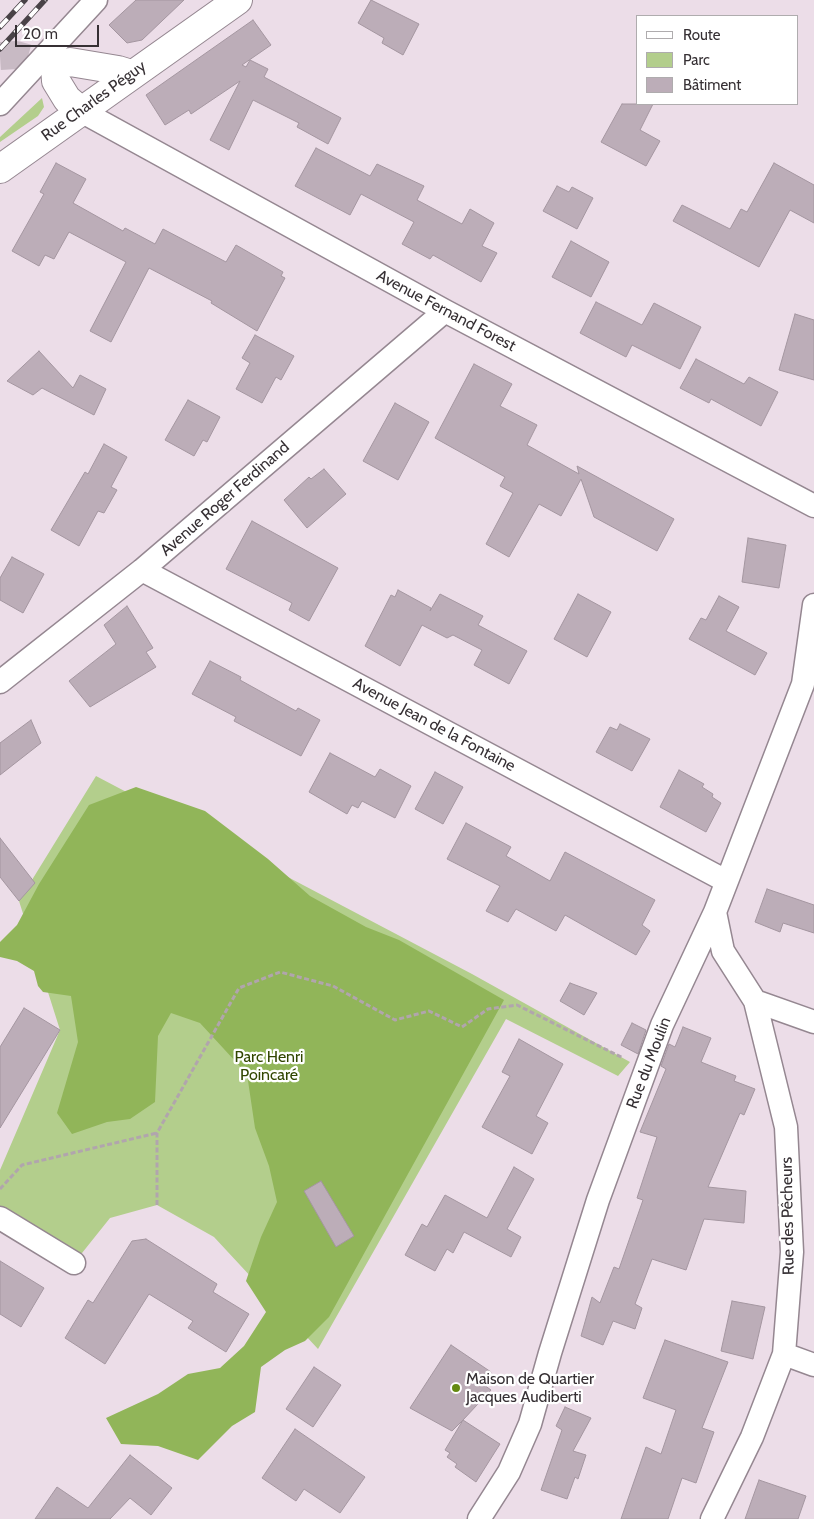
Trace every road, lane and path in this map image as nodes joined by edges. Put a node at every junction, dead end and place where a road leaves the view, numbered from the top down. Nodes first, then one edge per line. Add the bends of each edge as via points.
1 (96, 0) edge
2 (238, 0) edge
3 (131, 74) junction
4 (0, 104) edge
5 (81, 111) junction
6 (0, 169) edge
7 (445, 311) junction
8 (814, 506) edge
9 (142, 570) junction
10 (814, 605) edge
11 (0, 682) edge
12 (726, 881) junction
13 (716, 912) junction
14 (755, 1001) junction
15 (814, 1022) edge
16 (646, 1069) junction
17 (157, 1133) junction
18 (0, 1189) edge
19 (157, 1205) dead end
20 (0, 1218) edge
21 (74, 1263) dead end
22 (784, 1354) junction
23 (814, 1365) edge
24 (479, 1519) edge
25 (712, 1519) edge

1 - 4 street
2 - 3 street, Rue Charles Péguy
3 - 5 street, Rue Charles Péguy
3 - 5 street via 70,62 55,66 56,81 67,99
5 - 6 street, Rue Charles Péguy
5 - 7 street, Avenue Fernand Forest
7 - 8 street, Avenue Fernand Forest
7 - 9 street, Avenue Roger Ferdinand
9 - 11 street, Avenue Roger Ferdinand
9 - 12 street, Avenue Jean de la Fontaine
10 - 12 street, Rue du Moulin via 803,684
12 - 13 street, Rue du Moulin
13 - 14 street, Rue des Pêcheurs via 723,950
13 - 16 street, Rue du Moulin via 662,1025
14 - 15 street
14 - 22 street, Rue des Pêcheurs via 786,1127 792,1252
16 - 17 path via 517,1005 488,1009 462,1027 429,1011 395,1020 333,986 280,972 239,988
16 - 24 street, Rue du Moulin via 598,1200 530,1424 509,1472
17 - 18 path via 22,1165
17 - 19 path
20 - 21 street
22 - 23 street
22 - 25 street, Rue des Pêcheurs via 752,1437

